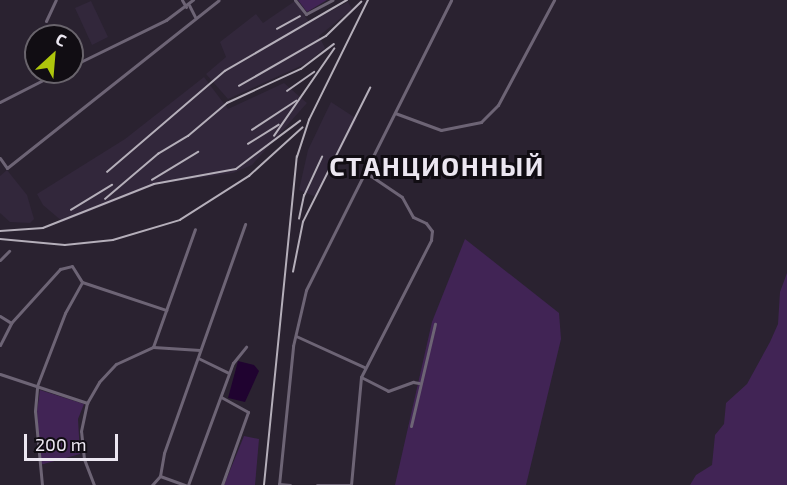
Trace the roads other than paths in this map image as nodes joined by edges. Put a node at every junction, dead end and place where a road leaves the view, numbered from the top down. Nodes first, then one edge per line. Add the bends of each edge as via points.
1 (57, 0) edge
2 (182, 0) edge
3 (194, 0) edge
4 (219, 0) edge
5 (295, 0) edge
6 (332, 0) edge
7 (451, 0) edge
8 (554, 0) edge
9 (187, 6) junction
10 (196, 18) junction
11 (46, 21) dead end
12 (84, 60) edge
13 (35, 84) edge
14 (0, 102) edge
15 (395, 113) junction
16 (0, 158) edge
17 (364, 172) junction
18 (245, 224) dead end
19 (195, 229) dead end
20 (9, 250) dead end
21 (0, 260) edge
22 (82, 282) junction
23 (166, 310) junction
24 (0, 316) edge
25 (11, 323) junction
26 (435, 324) dead end
27 (296, 336) junction
28 (0, 345) edge
29 (153, 347) junction
30 (246, 347) dead end
31 (200, 350) junction
32 (198, 358) junction
33 (364, 368) junction
34 (229, 372) junction
35 (0, 374) edge
36 (361, 377) junction
37 (419, 383) junction
38 (37, 386) junction
39 (221, 397) junction
40 (87, 403) junction
41 (411, 426) dead end
42 (160, 476) junction
43 (279, 484) edge
44 (42, 485) edge
45 (94, 485) edge
46 (152, 485) edge
47 (186, 485) edge
48 (222, 485) edge
49 (290, 485) edge
50 (317, 485) edge
51 (352, 485) edge

1 - 11 street
2 - 9 street
3 - 9 street
4 - 10 street
5 - 6 street via 306,14
7 - 15 street
8 - 15 street via 498,105 481,122 441,130
9 - 10 street
9 - 12 street
10 - 16 street via 7,168
13 - 14 street
15 - 17 street
17 - 27 street via 306,290
17 - 33 street via 402,197 413,217 426,223 431,240
18 - 31 street
19 - 23 street
20 - 21 street
22 - 23 street
22 - 25 street via 72,266 60,269
22 - 38 street
23 - 29 street
24 - 25 street
25 - 28 street
26 - 37 street
27 - 33 street
27 - 43 street
29 - 31 street
29 - 40 street via 116,364
30 - 34 street
31 - 32 street
32 - 34 street
32 - 42 street via 164,453
33 - 36 street
34 - 39 street
35 - 38 street
36 - 37 street via 388,391
36 - 51 street
37 - 41 street
38 - 40 street
38 - 44 street via 35,411
39 - 47 street
39 - 48 street via 248,412
40 - 45 street via 82,447
42 - 46 street
42 - 47 street
43 - 49 street
50 - 51 street

